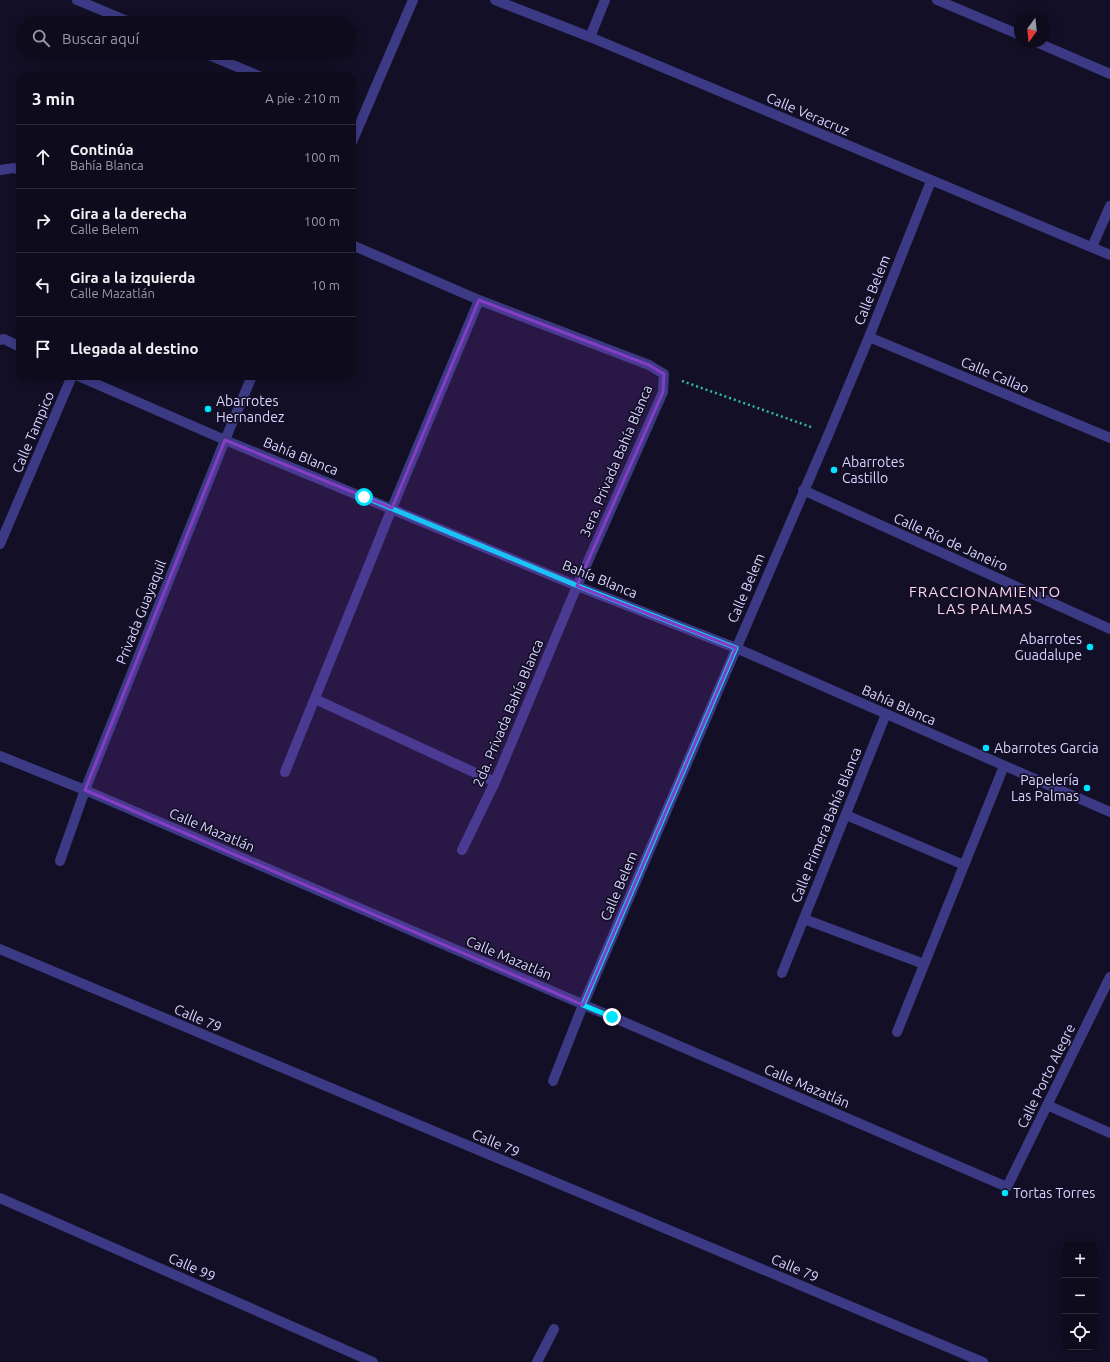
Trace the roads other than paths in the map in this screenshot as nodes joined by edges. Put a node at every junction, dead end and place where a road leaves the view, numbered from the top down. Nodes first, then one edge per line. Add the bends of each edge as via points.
1 (77, 0) edge
2 (412, 0) edge
3 (495, 0) edge
4 (605, 0) edge
5 (937, 0) edge
6 (115, 16) edge
7 (1014, 32) edge
8 (590, 37) junction
9 (1050, 48) edge
10 (221, 60) edge
11 (249, 72) edge
12 (1110, 74) edge
13 (356, 117) edge
14 (362, 119) junction
15 (356, 133) edge
16 (16, 169) edge
17 (0, 170) edge
18 (931, 181) junction
19 (1110, 206) edge
20 (356, 247) edge
21 (1092, 247) junction
22 (1110, 255) edge
23 (479, 300) junction
24 (869, 337) junction
25 (0, 340) edge
26 (16, 345) edge
27 (70, 380) edge
28 (87, 380) edge
29 (250, 380) edge
30 (1110, 438) edge
31 (225, 440) junction
32 (803, 490) junction
33 (392, 508) junction
34 (4, 524) edge
35 (0, 544) edge
36 (578, 586) junction
37 (1110, 628) edge
38 (736, 648) junction
39 (315, 699) junction
40 (886, 714) junction
41 (0, 756) edge
42 (1004, 766) junction
43 (285, 772) dead end
44 (494, 782) junction
45 (85, 790) junction
46 (1110, 812) edge
47 (846, 815) junction
48 (462, 850) dead end
49 (60, 861) dead end
50 (964, 865) junction
51 (804, 918) junction
52 (0, 949) edge
53 (924, 964) junction
54 (782, 972) dead end
55 (1110, 977) edge
56 (583, 1005) junction
57 (897, 1032) dead end
58 (553, 1080) dead end
59 (1047, 1105) junction
60 (1110, 1133) edge
61 (1007, 1187) joint
62 (0, 1198) edge
63 (554, 1329) dead end
64 (373, 1362) edge
65 (537, 1362) edge
66 (982, 1362) edge

1 - 6 street
2 - 14 street
3 - 8 street, Calle Veracruz
4 - 8 street
5 - 7 street
8 - 18 street, Calle Veracruz
9 - 12 street
10 - 11 street
13 - 14 street
14 - 15 street
16 - 17 street
18 - 21 street, Calle Veracruz
18 - 24 street, Calle Belem
19 - 21 street
20 - 23 street, 3era. Privada Bahía Blanca
21 - 22 street, Calle Veracruz
23 - 33 street
23 - 36 street, 3era. Privada Bahía Blanca via 649,365 664,374 663,392
24 - 30 street, Calle Callao
24 - 32 street, Calle Belem
25 - 26 street via 4,339
27 - 34 street, Calle Tampico
28 - 31 street, Bahía Blanca
29 - 31 street, Privada Guayaquil
31 - 33 street, Bahía Blanca
31 - 45 street, Privada Guayaquil
32 - 37 street, Calle Río de Janeiro
32 - 38 street, Calle Belem
33 - 36 street, Bahía Blanca
33 - 39 street
34 - 35 street, Calle Tampico
36 - 38 street, Bahía Blanca
36 - 44 street, 2da. Privada Bahía Blanca
38 - 40 street, Bahía Blanca
38 - 56 street, Calle Belem
39 - 43 street
39 - 44 street
40 - 42 street, Bahía Blanca
40 - 47 street, Calle Primera Bahía Blanca
41 - 45 street, Calle Mazatlán
42 - 46 street, Bahía Blanca
42 - 50 street
44 - 48 street, 2da. Privada Bahía Blanca
45 - 49 street, Privada Guayaquil
45 - 56 street, Calle Mazatlán
47 - 50 street
47 - 51 street, Calle Primera Bahía Blanca
50 - 53 street
51 - 53 street, Calle Primera Bahía Blanca
51 - 54 street
52 - 66 street, Calle 79
53 - 57 street
55 - 59 street, Calle Porto Alegre
56 - 58 street, Calle Belem
56 - 61 street, Calle Mazatlán
59 - 60 street
59 - 61 street, Calle Porto Alegre
62 - 64 street, Calle 99
63 - 65 street

